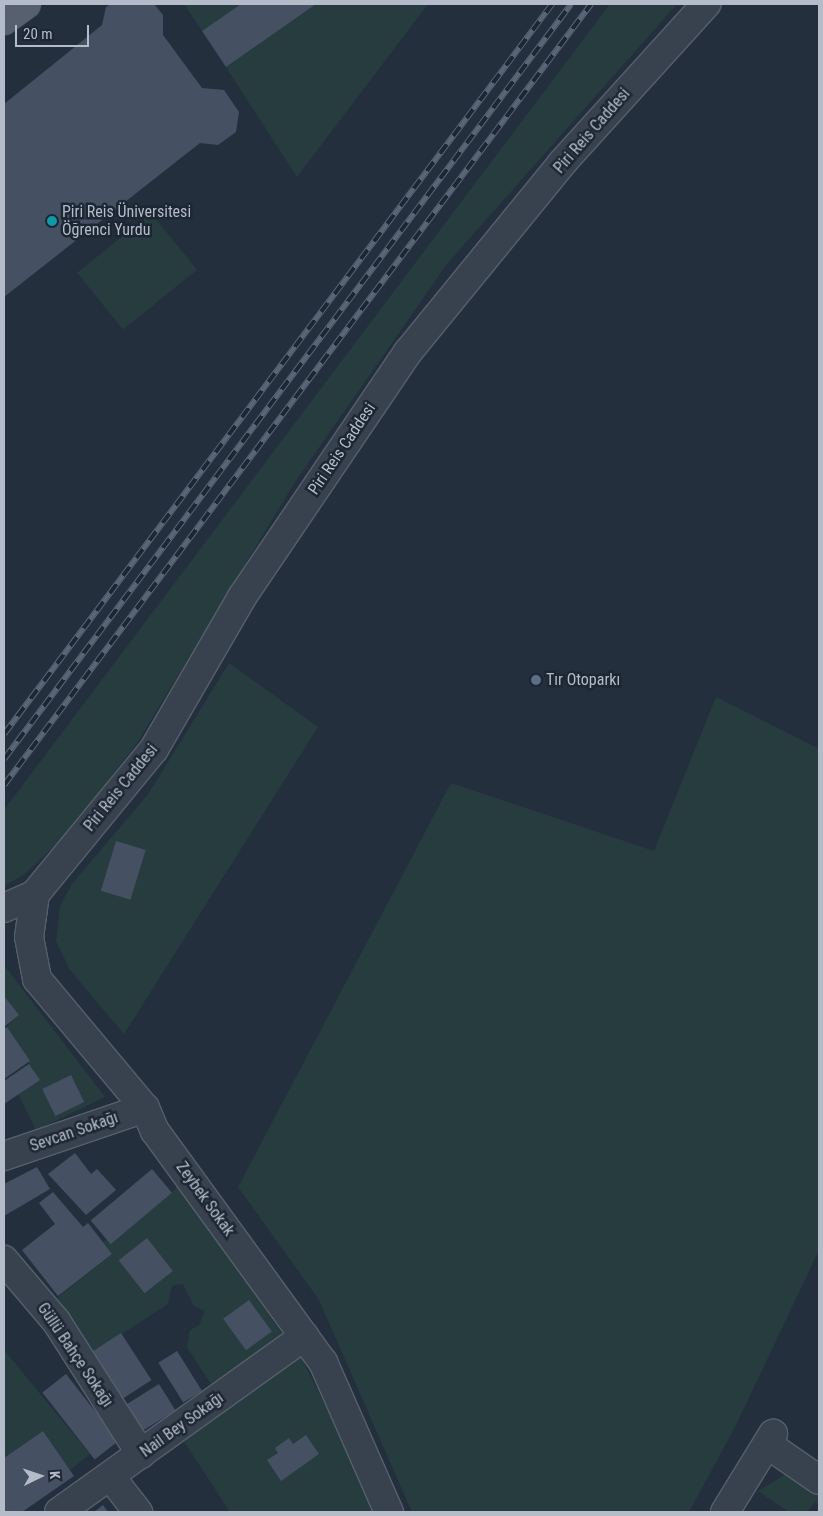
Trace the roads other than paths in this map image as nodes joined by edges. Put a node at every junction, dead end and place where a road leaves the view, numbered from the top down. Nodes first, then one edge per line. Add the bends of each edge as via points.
1 (26, 4) edge
2 (706, 4) edge
3 (4, 20) edge
4 (35, 894) junction
5 (4, 908) edge
6 (145, 1108) junction
7 (4, 1156) edge
8 (4, 1260) edge
9 (305, 1336) junction
10 (141, 1454) junction
11 (110, 1476) junction
12 (819, 1480) edge
13 (59, 1512) edge
14 (138, 1512) edge
15 (388, 1512) edge
16 (725, 1512) edge

1 - 3 main road
2 - 4 street, Piri Reis Caddesi via 562,163 408,352 242,597 154,749
4 - 5 street, Piri Reis Caddesi
4 - 6 street, Zeybek Sokak via 29,937 37,979
6 - 7 street, Sevcan Sokağı
6 - 9 street, Zeybek Sokak via 155,1131
8 - 10 street, Güllü Bahçe Sokağı via 56,1321
9 - 10 street, Nail Bey Sokağı
9 - 15 street, Zeybek Sokak via 323,1362
10 - 11 street, Nail Bey Sokağı
11 - 13 street, Nail Bey Sokağı
11 - 14 street
12 - 16 street via 770,1439

